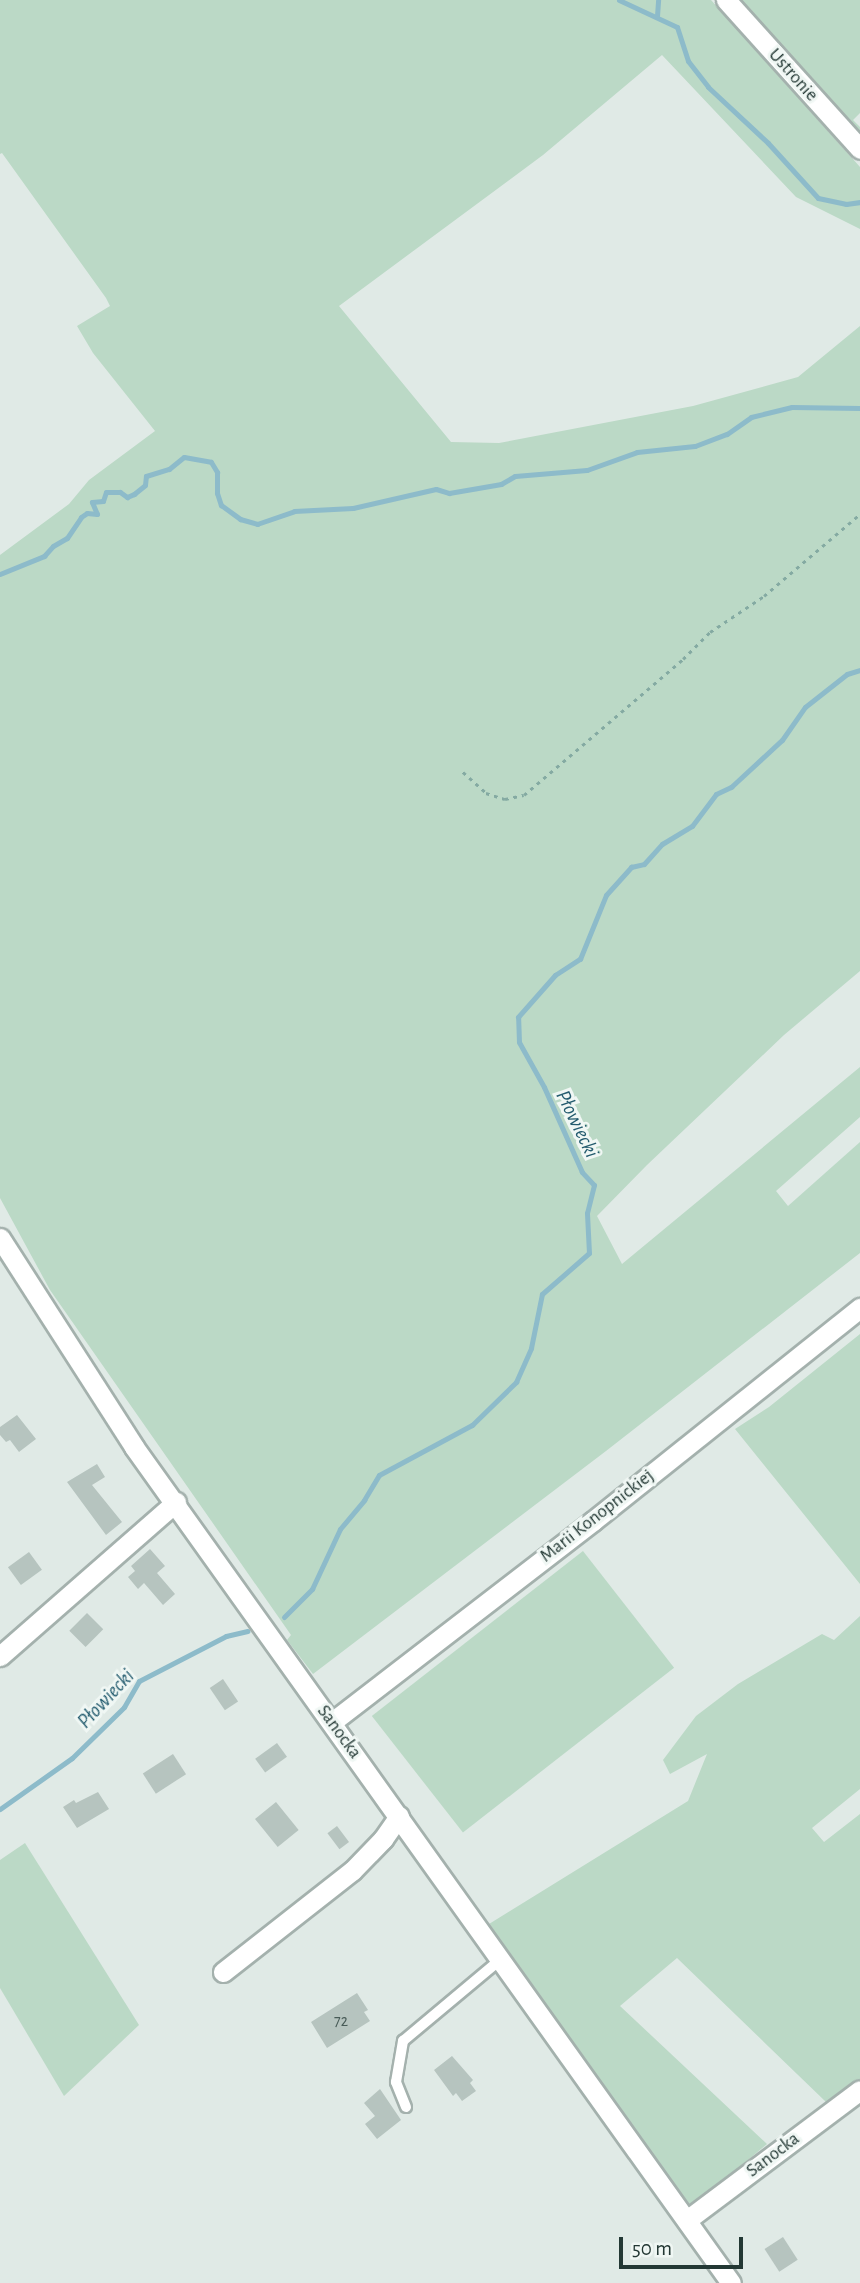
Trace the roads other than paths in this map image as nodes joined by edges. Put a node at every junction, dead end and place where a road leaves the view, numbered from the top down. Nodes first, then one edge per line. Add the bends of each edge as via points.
1 (726, 0) edge
2 (860, 149) edge
3 (0, 1238) edge
4 (860, 1308) edge
5 (176, 1502) junction
6 (0, 1656) edge
7 (332, 1722) junction
8 (399, 1816) junction
9 (501, 1959) junction
10 (223, 1972) dead end
11 (860, 2090) edge
12 (406, 2107) dead end
13 (687, 2220) junction
14 (732, 2283) edge

1 - 2 street, Ustronie
3 - 5 street, Sanocka via 134,1447
4 - 7 street, Marii Konopnickiej
5 - 6 street
5 - 7 street, Sanocka
7 - 8 street, Sanocka
8 - 9 street, Sanocka
8 - 10 street via 352,1871
9 - 12 lane via 402,2041 396,2082
9 - 13 street, Sanocka
11 - 13 street, Sanocka
13 - 14 street, Sanocka

